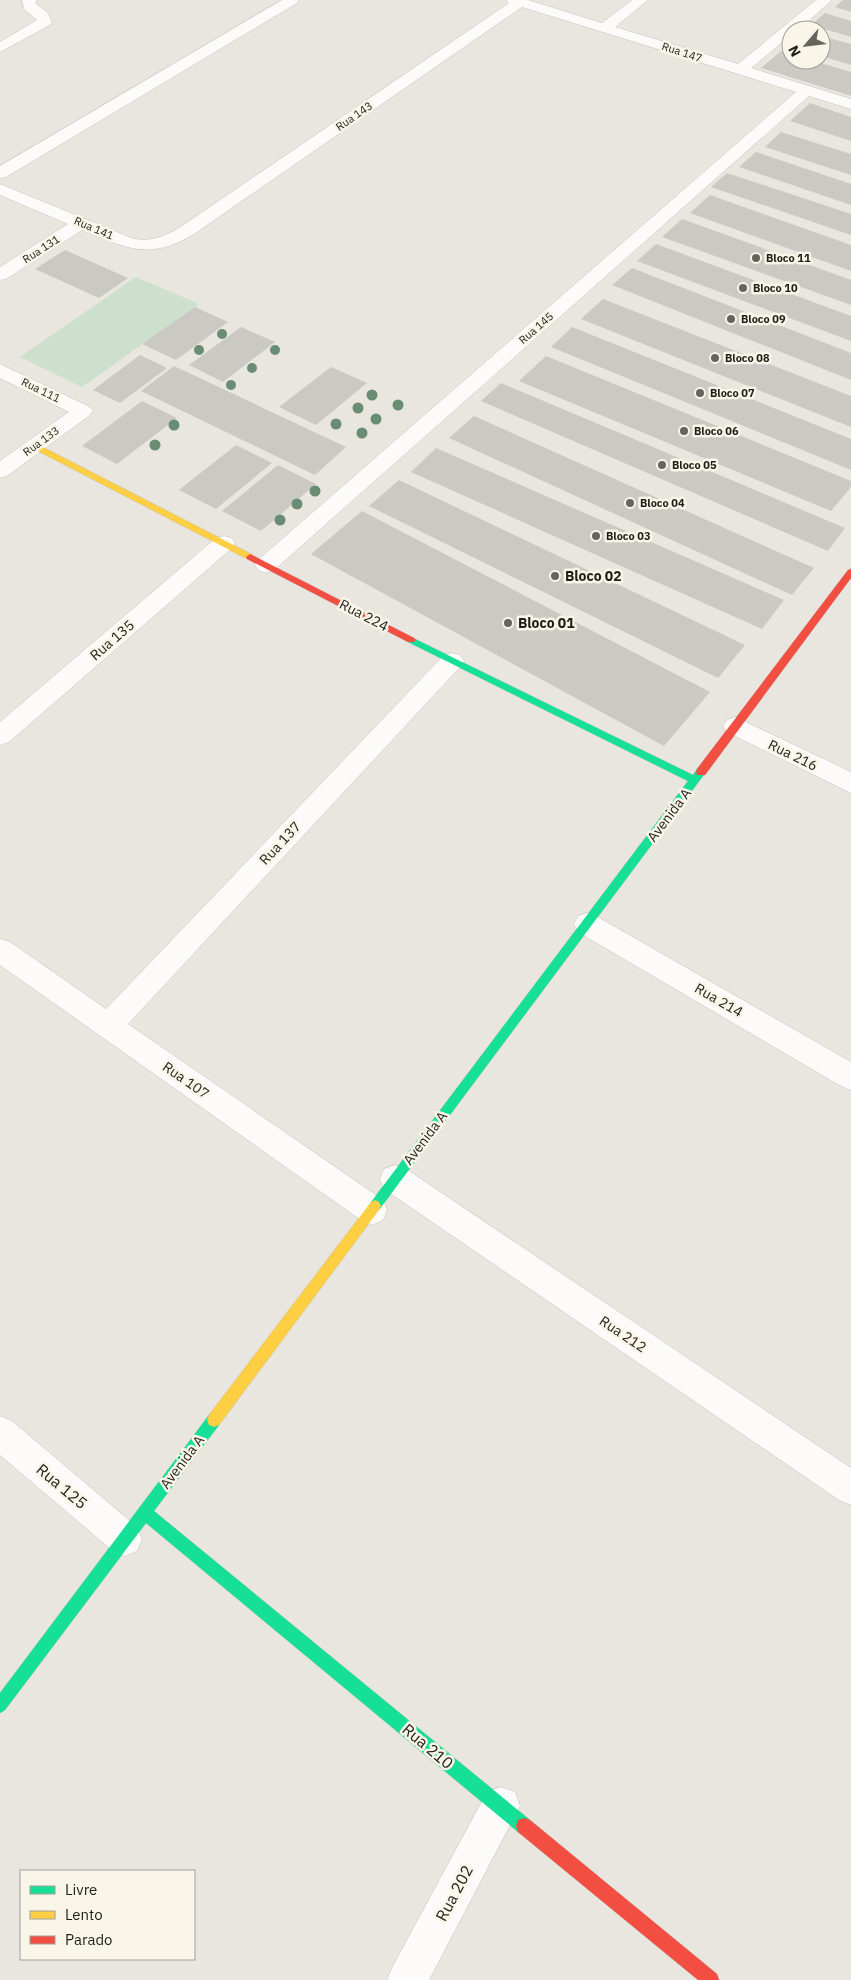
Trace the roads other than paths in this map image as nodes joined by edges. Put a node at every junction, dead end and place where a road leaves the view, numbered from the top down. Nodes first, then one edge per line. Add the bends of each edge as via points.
1 (29, 0) edge
2 (292, 0) edge
3 (641, 0) edge
4 (825, 0) edge
5 (517, 1) edge
6 (605, 27) junction
7 (0, 48) edge
8 (740, 70) junction
9 (806, 91) junction
10 (851, 104) edge
11 (0, 173) edge
12 (0, 189) edge
13 (81, 223) junction
14 (188, 230) joint
15 (0, 275) edge
16 (0, 370) edge
17 (83, 411) joint
18 (35, 446) junction
19 (0, 472) edge
20 (224, 543) junction
21 (266, 565) junction
22 (851, 572) edge
23 (452, 661) junction
24 (735, 726) junction
25 (0, 736) edge
26 (695, 780) junction
27 (851, 783) edge
28 (587, 924) junction
29 (0, 950) edge
30 (108, 1026) junction
31 (851, 1077) edge
32 (395, 1179) junction
33 (372, 1210) junction
34 (0, 1433) edge
35 (851, 1488) edge
36 (145, 1513) junction
37 (125, 1539) junction
38 (0, 1705) edge
39 (501, 1806) junction
40 (407, 1980) edge
41 (711, 1980) edge

1 - 7 street via 29,6 43,16 45,22
2 - 11 street
3 - 6 street
4 - 8 street
5 - 6 street, Rua 147
5 - 14 street, Rua 143
6 - 8 street, Rua 147
8 - 9 street, Rua 147
9 - 10 street, Rua 147
9 - 21 street, Rua 145
12 - 13 street, Rua 141
13 - 14 street, Rua 141 via 142,246 168,242
13 - 15 street, Rua 131
16 - 17 street, Rua 111
17 - 18 street, Rua 133
18 - 19 street, Rua 133
18 - 20 street, Rua 224
20 - 21 street, Rua 224
20 - 25 street, Rua 135
21 - 23 street, Rua 224
22 - 24 street, Avenida A
23 - 26 street, Rua 224
23 - 30 street, Rua 137
24 - 26 street, Avenida A
24 - 27 street, Rua 216
26 - 28 street, Avenida A
28 - 31 street, Rua 214
28 - 32 street, Avenida A
29 - 30 street, Rua 107
30 - 33 street, Rua 107
32 - 33 street, Avenida A
32 - 35 street, Rua 212
33 - 36 street, Avenida A
34 - 37 street, Rua 125
36 - 37 street, Avenida A
36 - 39 street, Rua 210
37 - 38 street, Avenida A
39 - 40 street, Rua 202
39 - 41 street, Rua 210

